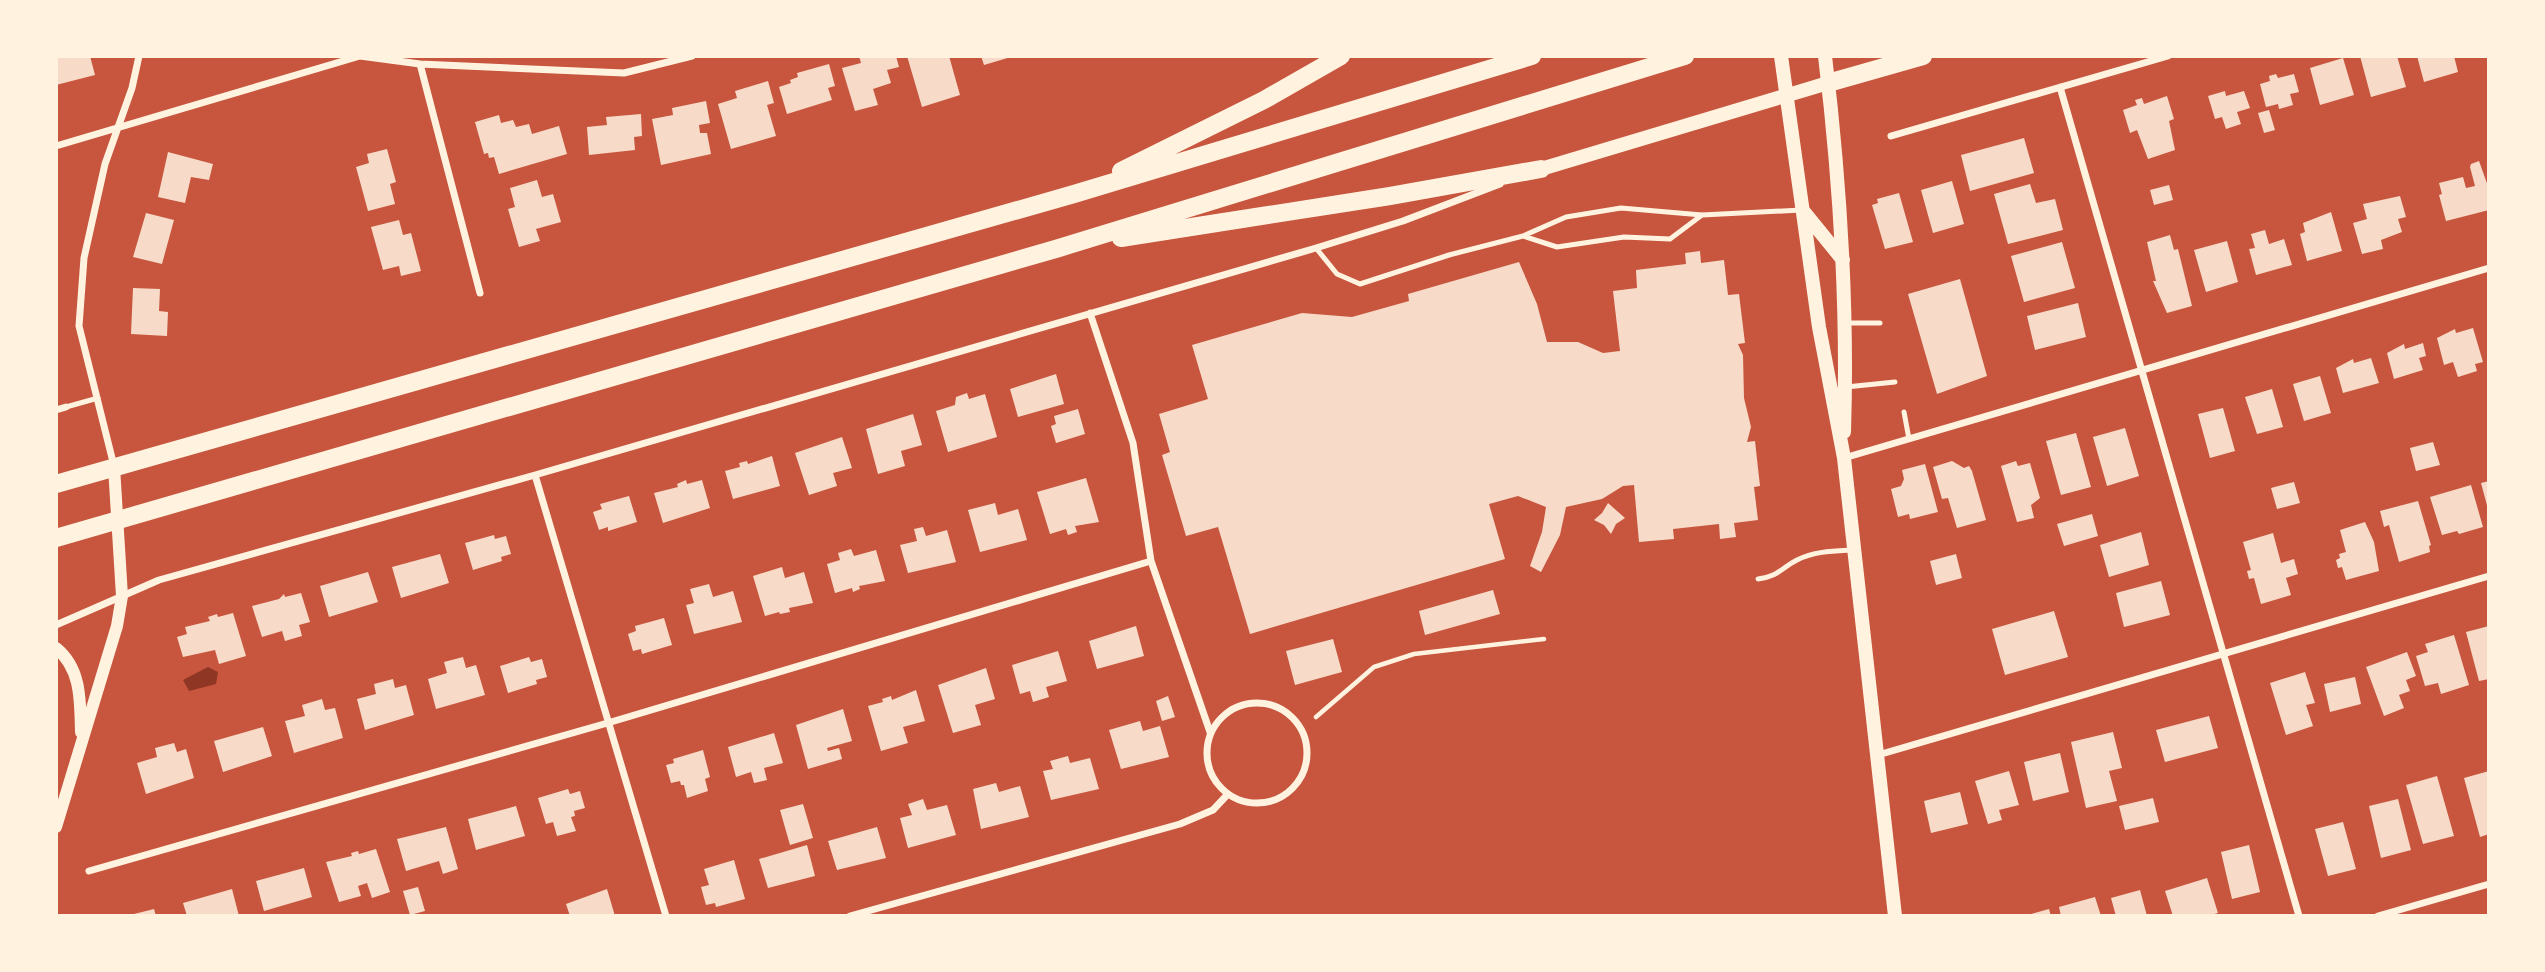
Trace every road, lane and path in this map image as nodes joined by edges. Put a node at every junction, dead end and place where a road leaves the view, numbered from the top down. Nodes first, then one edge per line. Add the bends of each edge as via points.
1 (139, 56) edge
2 (692, 56) edge
3 (1341, 56) edge
4 (1532, 56) edge
5 (1685, 56) edge
6 (1782, 56) edge
7 (1825, 56) edge
8 (1923, 56) edge
9 (2168, 56) edge
10 (420, 64) junction
11 (1828, 83) junction
12 (2060, 87) junction
13 (1787, 96) junction
14 (118, 126) junction
15 (1891, 136) dead end
16 (56, 146) edge
17 (1541, 169) junction
18 (1074, 194) junction
19 (1802, 210) junction
20 (1702, 215) junction
21 (1523, 236) junction
22 (1059, 248) junction
23 (1316, 248) junction
24 (1843, 260) junction
25 (2489, 268) edge
26 (480, 293) dead end
27 (1090, 313) junction
28 (1846, 323) junction
29 (1881, 323) dead end
30 (2140, 371) junction
31 (1895, 383) dead end
32 (1846, 387) junction
33 (97, 398) junction
34 (66, 407) joint
35 (56, 410) edge
36 (1903, 412) dead end
37 (1909, 439) junction
38 (1844, 458) junction
39 (114, 467) junction
40 (535, 475) junction
41 (56, 484) edge
42 (119, 521) junction
43 (56, 538) edge
44 (1854, 550) junction
45 (1151, 561) junction
46 (2489, 576) edge
47 (1758, 579) dead end
48 (122, 596) junction
49 (56, 625) edge
50 (1544, 639) dead end
51 (56, 648) edge
52 (2225, 654) junction
53 (1316, 717) dead end
54 (611, 722) junction
55 (1210, 732) junction
56 (82, 741) junction
57 (1878, 755) junction
58 (1228, 794) junction
59 (56, 827) edge
60 (89, 871) dead end
61 (2489, 884) edge
62 (666, 916) edge
63 (850, 916) edge
64 (1895, 916) edge
65 (2299, 916) edge
66 (2378, 916) edge

1 - 14 street
2 - 10 street via 624,72
3 - 18 highway via 1264,100
4 - 18 highway
5 - 22 highway
6 - 13 main road
7 - 11 main road
8 - 11 highway
9 - 12 street
10 - 14 street via 360,56
10 - 26 street
11 - 13 main road
11 - 24 main road
12 - 15 street
12 - 30 street
13 - 17 main road
13 - 19 main road
14 - 16 street
14 - 33 street via 105,164 83,272 79,326
17 - 22 highway
17 - 23 street
18 - 39 highway
19 - 20 lane
19 - 24 main road
19 - 38 main road
20 - 21 lane via 1621,208 1566,217
20 - 21 lane via 1670,239 1624,237 1557,247
21 - 23 lane via 1360,284 1337,274
22 - 42 highway
23 - 27 street
24 - 28 main road
25 - 30 street
27 - 40 street
27 - 45 street via 1133,443
28 - 29 lane
28 - 32 main road
30 - 37 street
30 - 52 street
31 - 32 lane
32 - 38 main road
33 - 34 lane
33 - 39 street
34 - 35 street
36 - 37 lane
37 - 38 street
38 - 44 main road
39 - 41 highway
39 - 42 street
40 - 48 street via 159,580
40 - 54 street
42 - 43 highway
42 - 48 street
44 - 47 lane via 1819,552 1796,560 1774,577
44 - 57 main road
45 - 54 street
45 - 55 street
46 - 52 street
48 - 49 street
48 - 56 street
50 - 53 path via 1414,654 1374,667
51 - 56 street via 69,663 79,688
52 - 57 street
52 - 65 street
54 - 60 street
54 - 62 street
55 - 58 street via 1206,760 1211,776
55 - 58 street via 1238,706 1256,703 1290,715 1307,745 1303,774 1286,796 1265,804 1247,803
56 - 59 street
57 - 64 main road
58 - 63 street via 1213,810 1180,824
61 - 66 street

